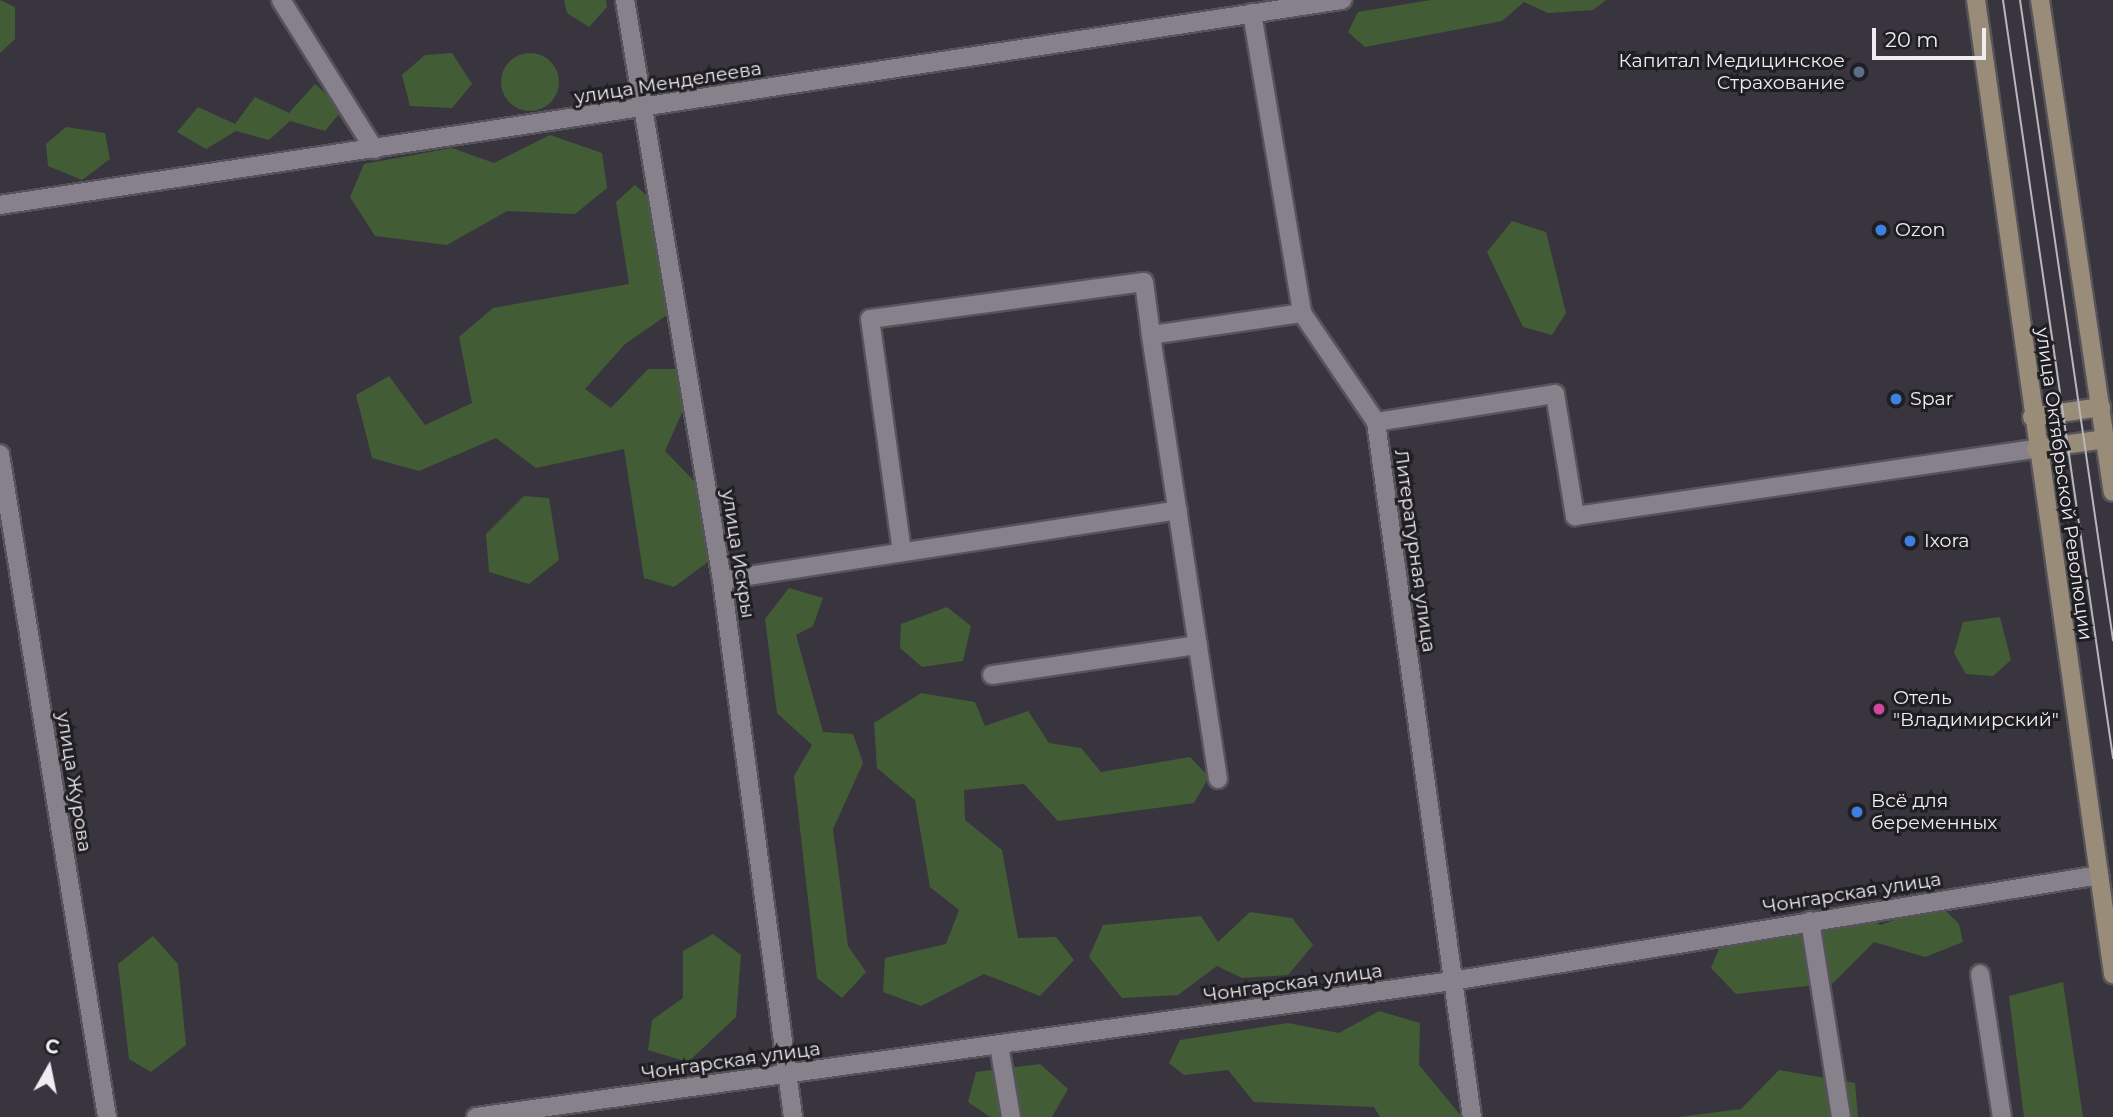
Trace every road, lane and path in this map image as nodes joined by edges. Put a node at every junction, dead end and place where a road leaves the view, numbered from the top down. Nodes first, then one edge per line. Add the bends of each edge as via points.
1 (281, 0) edge
2 (625, 0) edge
3 (1342, 0) edge
4 (1976, 0) edge
5 (2040, 0) edge
6 (1287, 4) edge
7 (1252, 13) junction
8 (643, 108) junction
9 (374, 149) junction
10 (0, 205) edge
11 (1302, 313) junction
12 (1152, 335) junction
13 (2107, 406) edge
14 (2032, 416) junction
15 (1376, 422) junction
16 (2105, 439) junction
17 (2036, 449) junction
18 (0, 454) edge
19 (2113, 492) edge
20 (1178, 510) junction
21 (902, 552) junction
22 (722, 580) junction
23 (1198, 645) junction
24 (992, 675) dead end
25 (1218, 779) dead end
26 (2106, 874) edge
27 (1810, 921) junction
28 (1980, 974) dead end
29 (2113, 974) edge
30 (1452, 981) junction
31 (999, 1045) junction
32 (787, 1074) junction
33 (107, 1117) edge
34 (476, 1117) edge
35 (793, 1117) edge
36 (1011, 1117) edge
37 (1472, 1117) edge
38 (1842, 1117) edge
39 (2002, 1117) edge

1 - 9 street
2 - 8 street, улица Искры
3 - 6 street, улица Менделеева
4 - 14 main road, улица Октябрьской Революции
5 - 13 main road
6 - 7 street, улица Менделеева
7 - 8 street, улица Менделеева
7 - 11 street, Литературная улица
8 - 9 street, улица Менделеева
8 - 22 street, улица Искры
9 - 10 street, улица Менделеева
11 - 12 street
11 - 15 street, Литературная улица
12 - 20 street
12 - 21 street via 1144,282 870,319
13 - 14 main road
13 - 16 main road
14 - 17 main road, улица Октябрьской Революции
15 - 17 street via 1555,394 1575,516
15 - 30 street, Литературная улица
16 - 17 main road
16 - 19 main road
17 - 26 main road, улица Октябрьской Революции
18 - 33 street, улица Журова
20 - 21 street
20 - 23 street
21 - 22 street
22 - 32 street, улица Искры
23 - 24 street
23 - 25 street
26 - 27 street, Чонгарская улица
26 - 29 main road, улица Октябрьской Революции
27 - 30 street, Чонгарская улица
27 - 38 street
28 - 39 street
30 - 31 street, Чонгарская улица
30 - 37 street, Литературная улица
31 - 32 street, Чонгарская улица
31 - 36 street
32 - 34 street, Чонгарская улица
32 - 35 street, улица Искры

